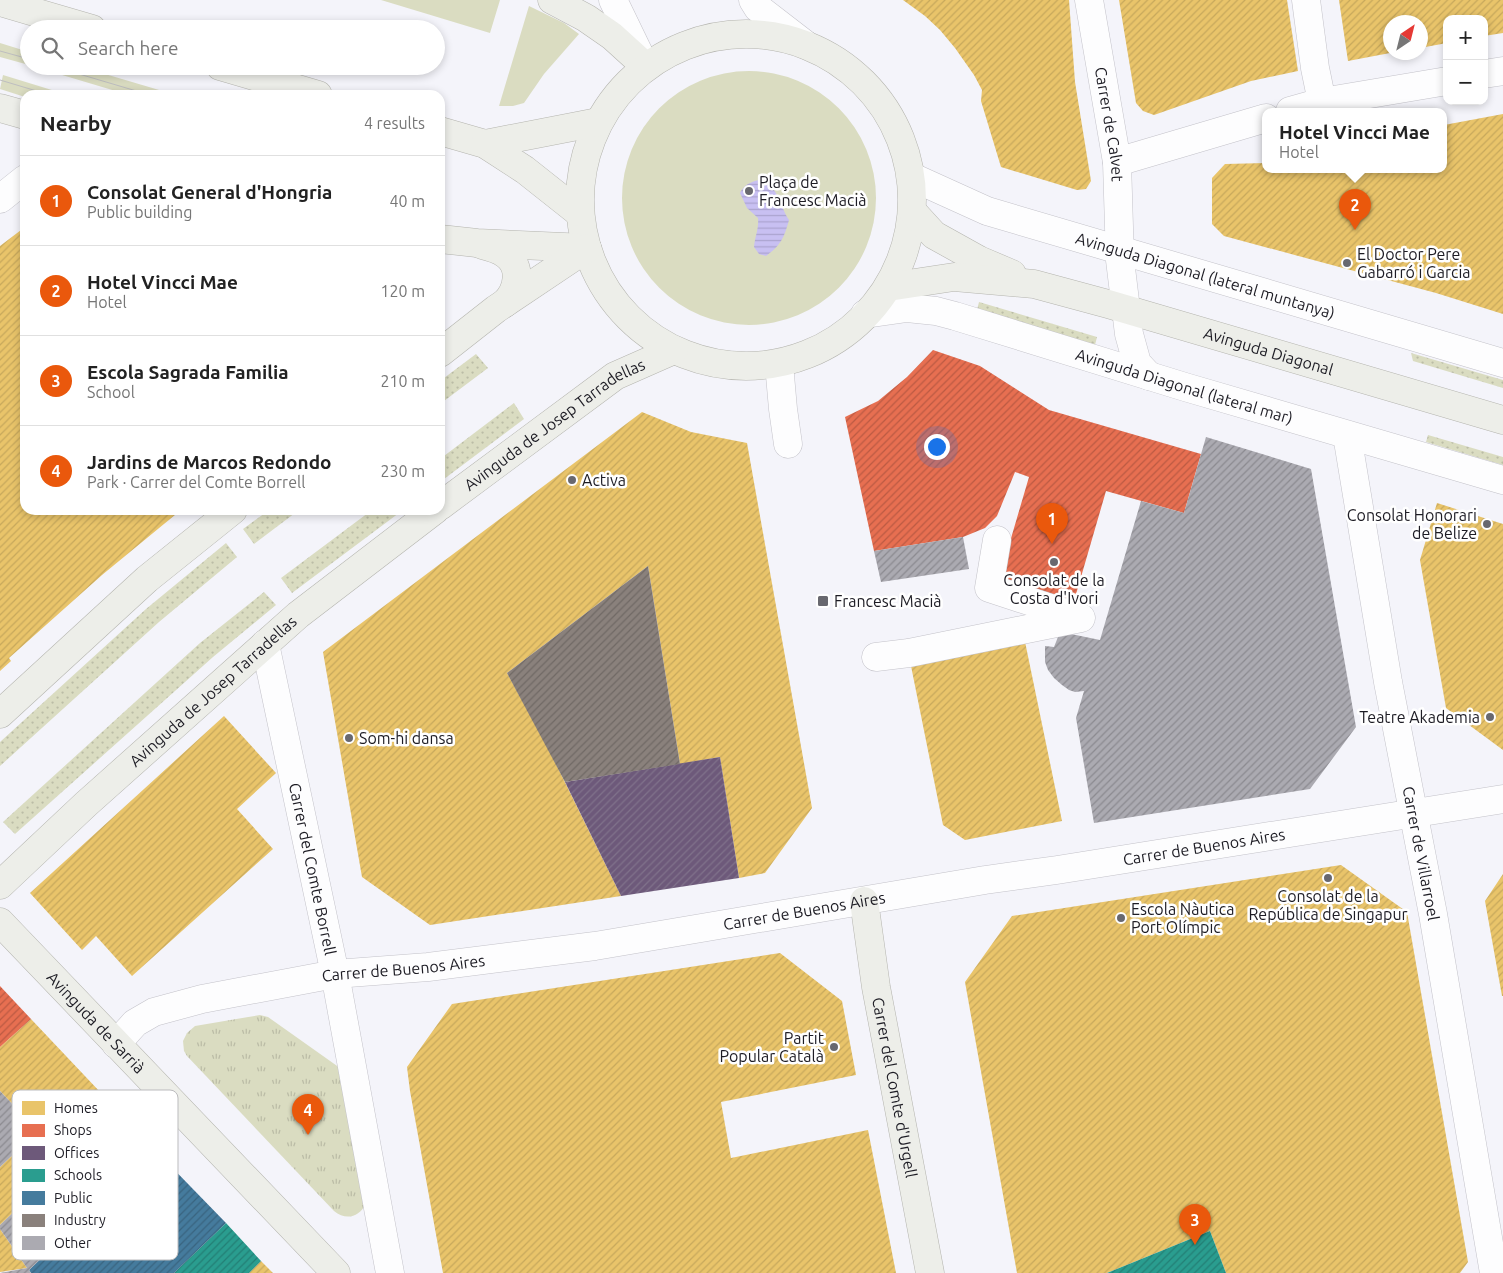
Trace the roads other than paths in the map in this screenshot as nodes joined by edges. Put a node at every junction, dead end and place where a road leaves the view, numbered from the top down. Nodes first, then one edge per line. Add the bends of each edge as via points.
1 (552, 0) edge
2 (613, 0) edge
3 (753, 0) edge
4 (1089, 0) edge
5 (1306, 0) edge
6 (0, 2) edge
7 (61, 20) edge
8 (806, 45) junction
9 (645, 66) junction
10 (1503, 71) edge
11 (1488, 73) edge
12 (250, 75) edge
13 (1443, 82) edge
14 (301, 90) edge
15 (1322, 102) junction
16 (0, 108) edge
17 (1301, 108) edge
18 (20, 114) edge
19 (1262, 119) edge
20 (598, 122) junction
21 (445, 132) edge
22 (485, 144) junction
23 (1117, 162) junction
24 (912, 177) junction
25 (20, 183) edge
26 (0, 199) edge
27 (578, 212) junction
28 (913, 212) junction
29 (445, 240) edge
30 (477, 243) junction
31 (587, 248) junction
32 (1120, 250) junction
33 (1034, 284) junction
34 (888, 287) junction
35 (505, 303) junction
36 (1126, 309) junction
37 (865, 314) junction
38 (445, 349) edge
39 (674, 350) junction
40 (1503, 363) edge
41 (779, 364) junction
42 (1150, 376) junction
43 (1503, 420) edge
44 (1347, 435) junction
45 (788, 444) dead end
46 (1503, 480) edge
47 (445, 502) edge
48 (227, 515) edge
49 (428, 515) edge
50 (997, 540) dead end
51 (265, 644) junction
52 (876, 657) dead end
53 (0, 714) edge
54 (1503, 799) edge
55 (1414, 813) junction
56 (0, 885) edge
57 (864, 901) junction
58 (0, 922) edge
59 (335, 974) junction
60 (116, 1044) junction
61 (160, 1090) edge
62 (178, 1109) edge
63 (336, 1273) edge
64 (390, 1273) edge
65 (930, 1273) edge
66 (1494, 1273) edge

1 - 9 main road via 612,36
2 - 9 street
3 - 8 street via 758,8
4 - 23 street, Carrer de Calvet
5 - 15 street
6 - 7 main road
8 - 9 main road via 759,34 726,35 695,42
8 - 24 main road via 854,74 882,104 901,138
9 - 20 main road
10 - 11 street
12 - 14 main road
13 - 15 street
15 - 17 street
16 - 18 main road
19 - 23 street
20 - 22 main road
20 - 27 main road via 583,162
21 - 22 main road
22 - 27 main road via 526,170
23 - 32 street, Carrer de Calvet
24 - 28 main road
24 - 32 street, Avinguda Diagonal (lateral muntanya) via 987,211
25 - 26 street
27 - 31 main road
28 - 33 main road, Avinguda Diagonal via 934,235 948,244
28 - 34 main road via 906,248
29 - 30 main road
30 - 31 main road
30 - 35 main road via 505,254 513,265 516,286
31 - 35 main road
31 - 39 main road via 609,294 648,333
32 - 36 street, Carrer de Calvet
32 - 40 street, Avinguda Diagonal (lateral muntanya)
33 - 34 main road, Avinguda Diagonal via 954,277
33 - 36 main road, Avinguda Diagonal
34 - 37 main road
35 - 38 main road
36 - 42 street, Carrer de Calvet via 1128,334 1137,363
36 - 43 main road, Avinguda Diagonal
37 - 41 main road via 821,350
37 - 42 street, Avinguda Diagonal (lateral mar) via 907,308 936,311
39 - 41 main road via 733,367
39 - 47 main road, Avinguda de Josep Tarradellas via 615,376
41 - 45 street
42 - 44 street, Avinguda Diagonal (lateral mar)
44 - 46 street, Avinguda Diagonal (lateral mar)
44 - 55 street, Carrer de Villarroel via 1388,682
48 - 53 main road via 147,579
49 - 51 main road, Avinguda de Josep Tarradellas
50 - 52 street via 989,588 1081,618
51 - 56 main road, Avinguda de Josep Tarradellas
51 - 59 street, Carrer del Comte Borrell
54 - 55 street, Carrer de Buenos Aires
55 - 57 street, Carrer de Buenos Aires
55 - 66 street, Carrer de Villarroel
57 - 59 street, Carrer de Buenos Aires via 594,946 428,967
57 - 65 main road, Carrer del Comte d'Urgell via 876,986
58 - 60 main road, Avinguda de Sarrià
59 - 60 street, Carrer de Buenos Aires via 202,999 154,1012 135,1023
59 - 64 street, Carrer del Comte Borrell
60 - 61 main road, Avinguda de Sarrià
62 - 63 main road, Avinguda de Sarrià

